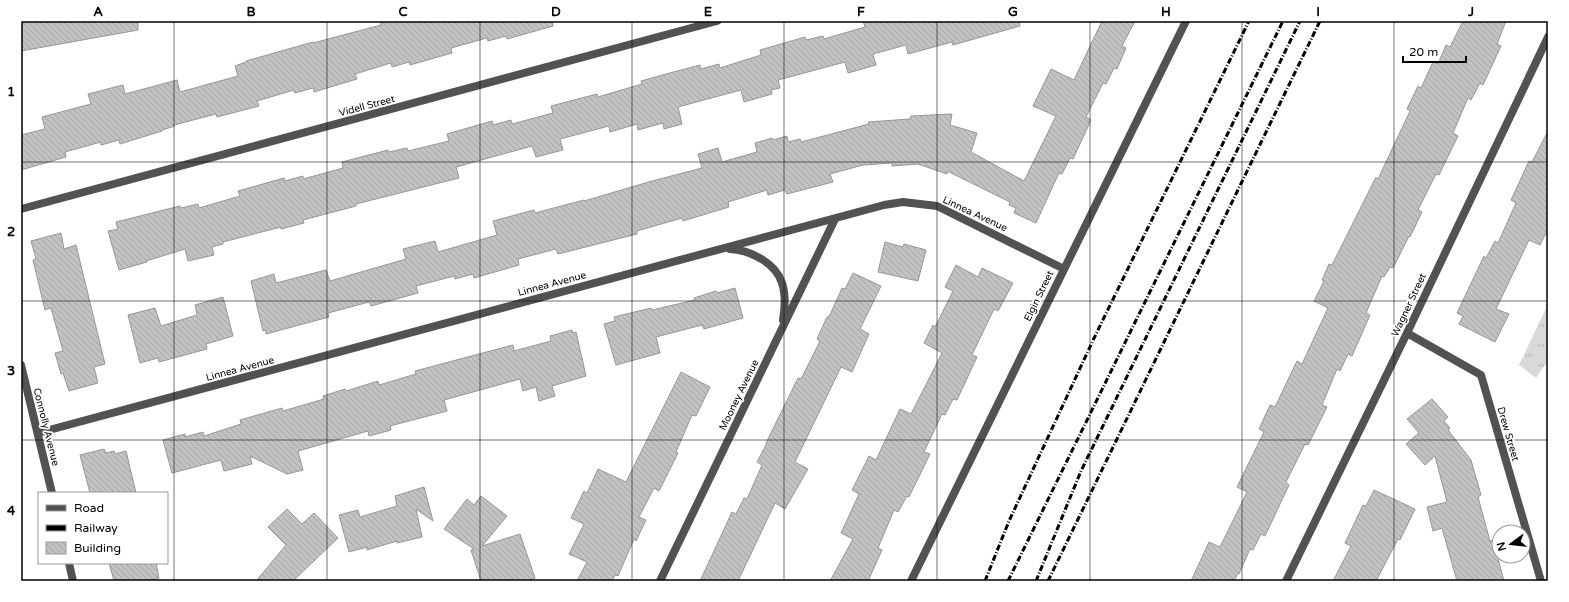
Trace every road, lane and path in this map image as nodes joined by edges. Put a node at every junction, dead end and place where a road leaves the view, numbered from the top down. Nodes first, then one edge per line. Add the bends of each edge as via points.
1 (717, 21) edge
2 (1186, 21) edge
3 (1548, 37) edge
4 (21, 209) edge
5 (835, 219) junction
6 (724, 249) junction
7 (1064, 269) junction
8 (782, 329) junction
9 (1407, 333) junction
10 (21, 365) edge
11 (38, 433) junction
12 (52, 492) edge
13 (69, 564) edge
14 (74, 581) edge
15 (660, 581) edge
16 (911, 581) edge
17 (1286, 581) edge
18 (1541, 581) edge

1 - 4 street, Videll Street
2 - 7 street, Elgin Street
3 - 9 street, Wagner Street
5 - 6 street, Linnea Avenue
5 - 7 street, Linnea Avenue via 903,202 937,206
5 - 8 street, Mooney Avenue
6 - 8 street via 751,254 774,270 782,282 785,296
6 - 11 street, Linnea Avenue
7 - 16 street, Elgin Street
8 - 15 street, Mooney Avenue
9 - 17 street, Wagner Street
9 - 18 street, Drew Street via 1481,375
10 - 11 street, Connolly Avenue
11 - 12 street, Connolly Avenue
13 - 14 street

